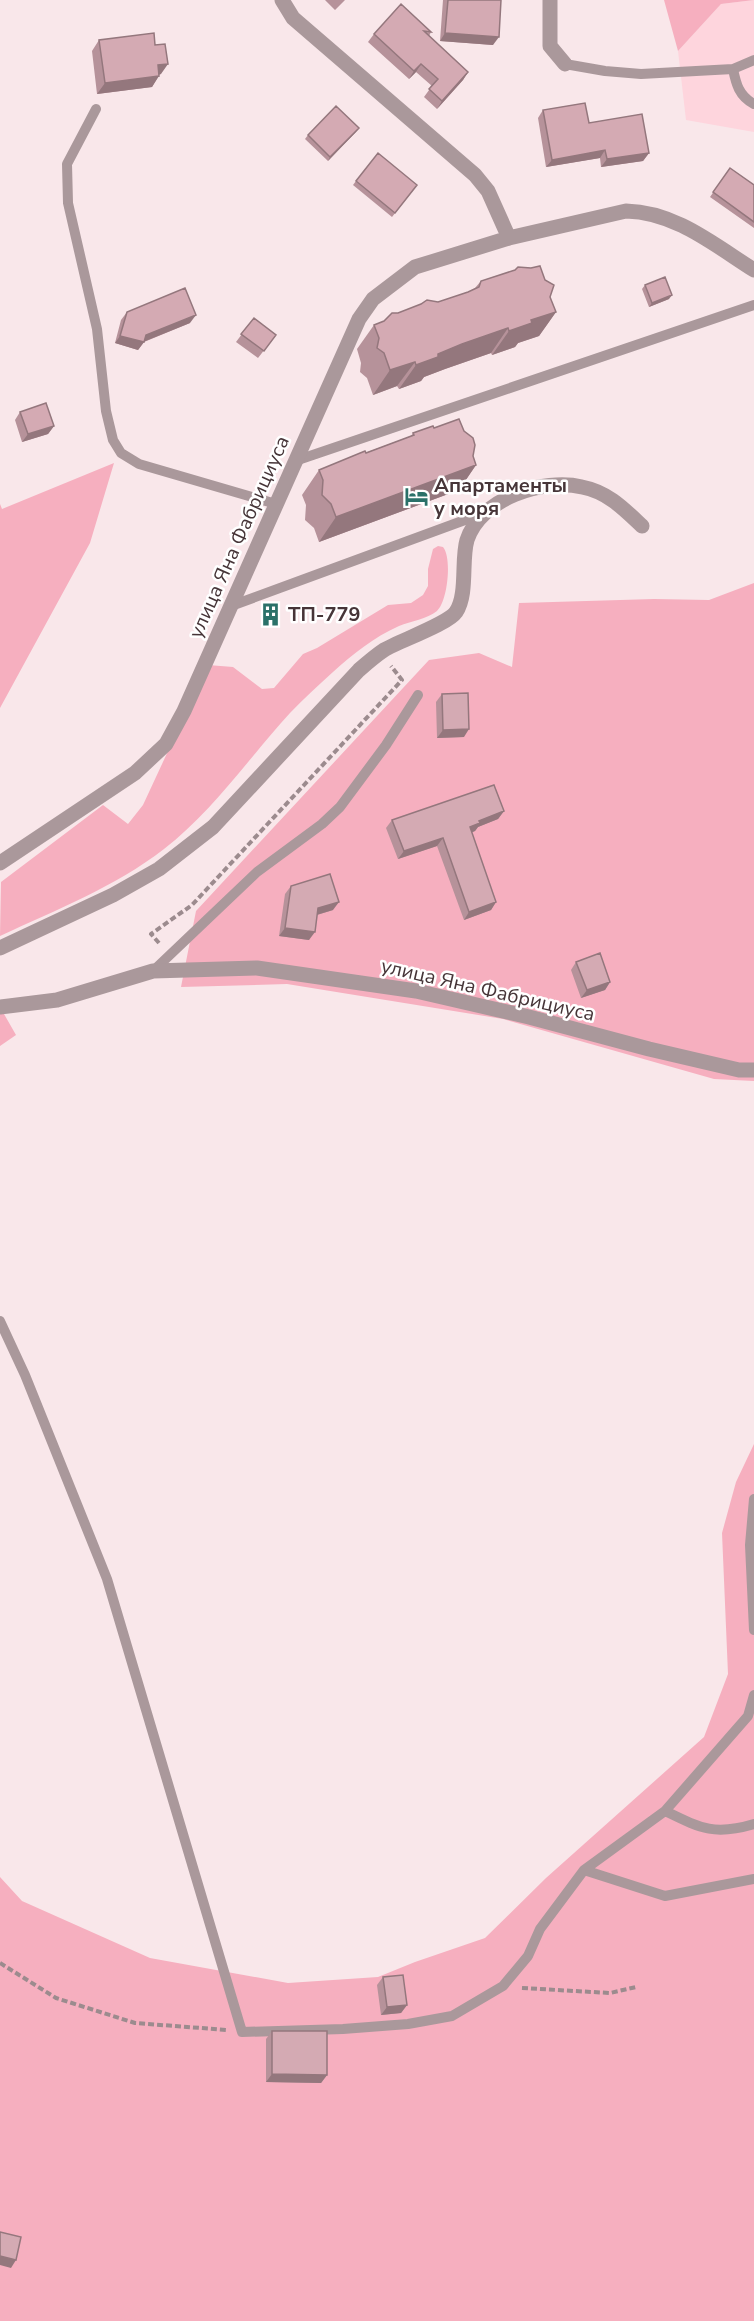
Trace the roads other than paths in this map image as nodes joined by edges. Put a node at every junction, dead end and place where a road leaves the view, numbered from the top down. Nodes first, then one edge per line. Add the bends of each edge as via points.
1 (282, 0) edge
2 (550, 0) edge
3 (754, 60) edge
4 (565, 64) joint
5 (733, 69) junction
6 (754, 104) edge
7 (96, 109) dead end
8 (509, 238) junction
9 (754, 270) edge
10 (754, 305) edge
11 (295, 461) junction
12 (276, 504) junction
13 (485, 513) junction
14 (642, 526) dead end
15 (231, 606) junction
16 (418, 695) dead end
17 (0, 863) edge
18 (0, 948) edge
19 (153, 971) junction
20 (0, 1007) edge
21 (754, 1070) edge
22 (0, 1322) edge
23 (754, 1499) edge
24 (754, 1630) edge
25 (754, 1695) edge
26 (665, 1811) junction
27 (754, 1824) edge
28 (584, 1870) junction
29 (754, 1879) edge

1 - 8 street via 293,18 475,175 488,191
2 - 4 street via 550,46
3 - 5 lane
4 - 5 lane via 641,74
5 - 6 lane via 741,94
7 - 12 lane via 67,164 68,203 97,329 113,440 121,453 140,464
8 - 9 street, улица Яна Фабрициуса via 626,211 645,211 678,222
8 - 11 street, улица Яна Фабрициуса via 415,267 373,298 358,319
10 - 11 lane
11 - 12 street, улица Яна Фабрициуса
12 - 15 street, улица Яна Фабрициуса
13 - 14 street via 520,493 555,484 583,487 611,498
13 - 15 lane
13 - 18 street via 467,541 460,603 452,616 384,651 359,669 213,827 159,870
15 - 17 street, улица Яна Фабрициуса via 166,744 135,773
16 - 19 lane via 340,807 257,873
19 - 20 street, улица Яна Фабрициуса via 57,1000
19 - 21 street, улица Яна Фабрициуса via 257,968 416,991 649,1049
22 - 28 lane via 107,1579 242,2032 343,2029 452,2016 503,1986 528,1956 540,1929
23 - 24 lane via 750,1545
25 - 26 lane via 748,1716
26 - 27 lane via 700,1828 721,1831
26 - 28 lane
28 - 29 lane via 665,1896

